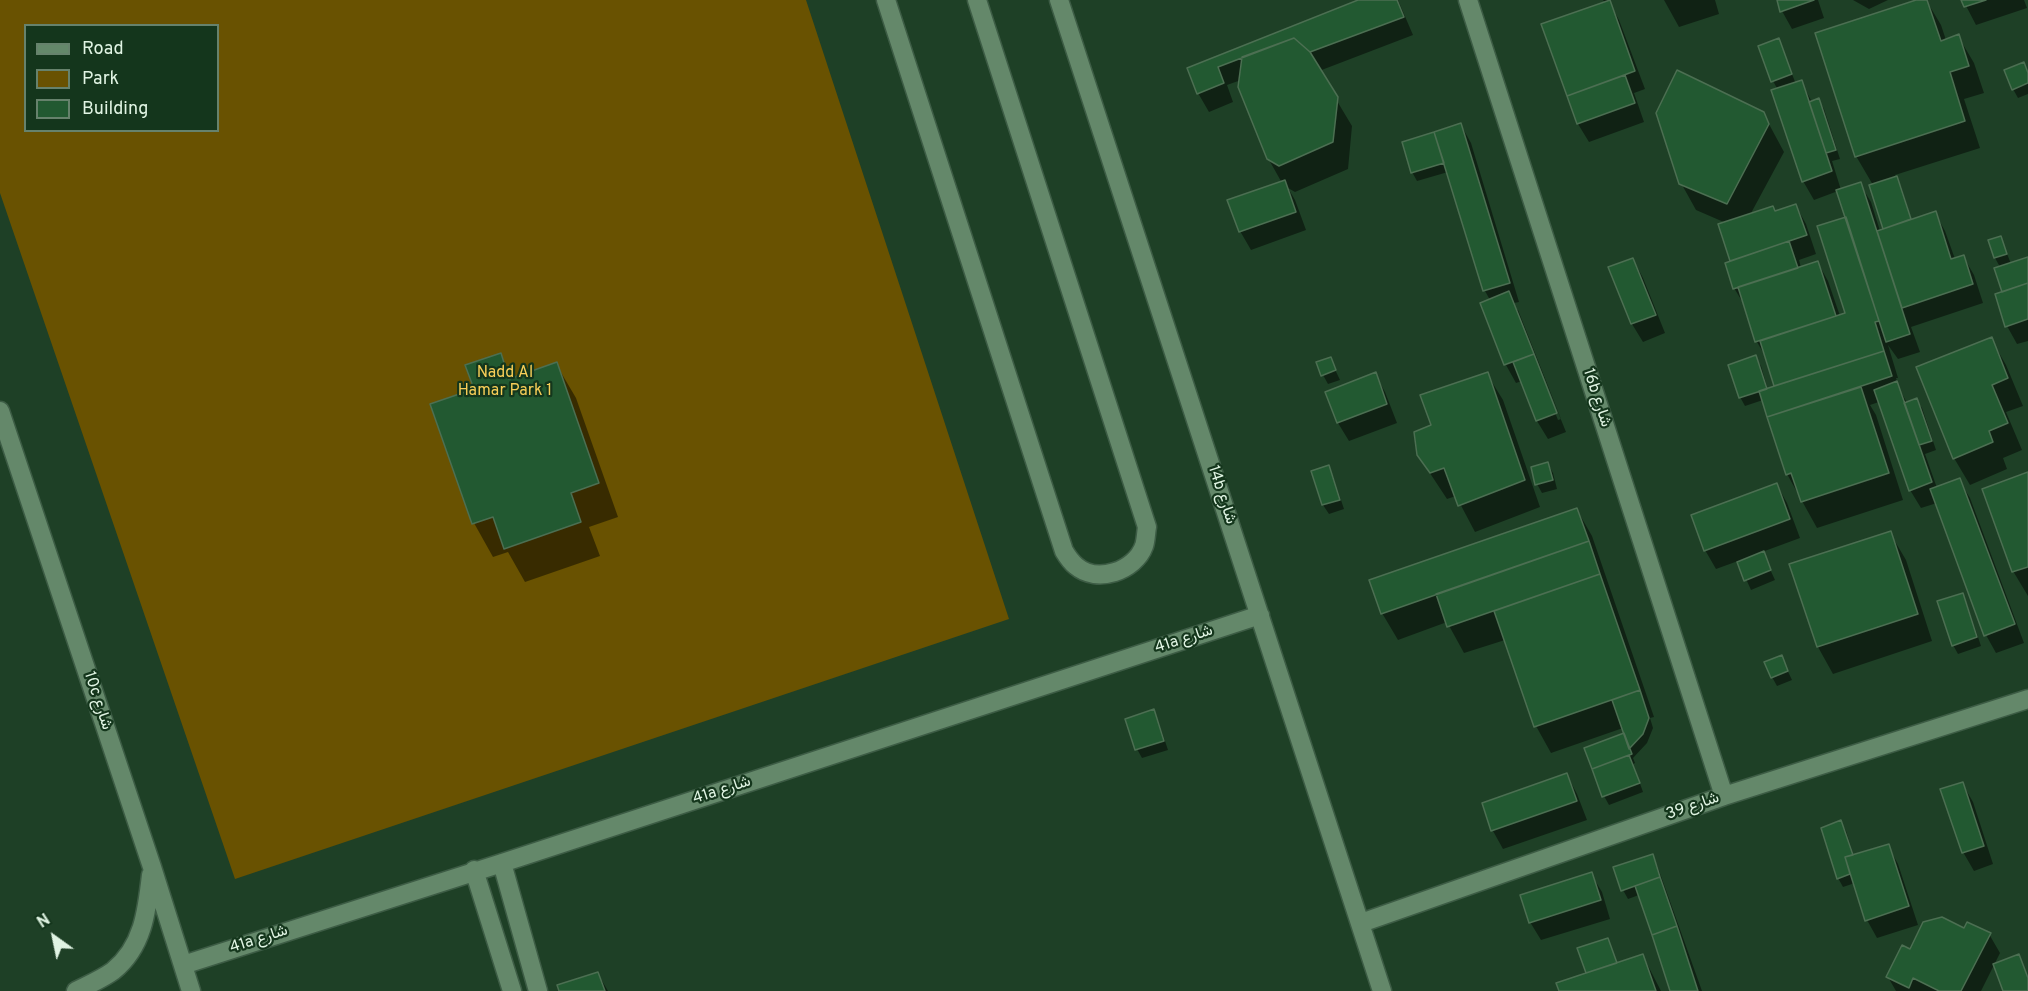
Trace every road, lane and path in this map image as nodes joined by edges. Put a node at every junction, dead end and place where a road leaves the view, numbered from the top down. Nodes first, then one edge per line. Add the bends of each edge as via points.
1 (886, 0) edge
2 (977, 0) edge
3 (1059, 0) edge
4 (1468, 0) edge
5 (0, 411) edge
6 (1260, 615) junction
7 (2028, 699) edge
8 (1724, 796) junction
9 (502, 863) junction
10 (152, 867) junction
11 (474, 870) junction
12 (1361, 923) junction
13 (183, 965) junction
14 (76, 991) edge
15 (191, 991) edge
16 (512, 991) edge
17 (538, 991) edge
18 (1382, 991) edge

1 - 2 street via 1064,551 1076,567 1095,574 1115,573 1132,563 1144,546 1147,526
3 - 6 street, 14b شارع
4 - 8 street, 16b شارع
5 - 10 street, 10c شارع
6 - 9 street, 41a شارع
6 - 12 street, 14b شارع
7 - 8 street, شارع 39
8 - 12 street, شارع 39
9 - 11 street, 41a شارع
9 - 17 street
10 - 13 street, 10c شارع
10 - 14 street via 143,929 131,952 112,971
11 - 13 street, 41a شارع
11 - 16 street
12 - 18 street, 14b شارع
13 - 15 street, 10c شارع

